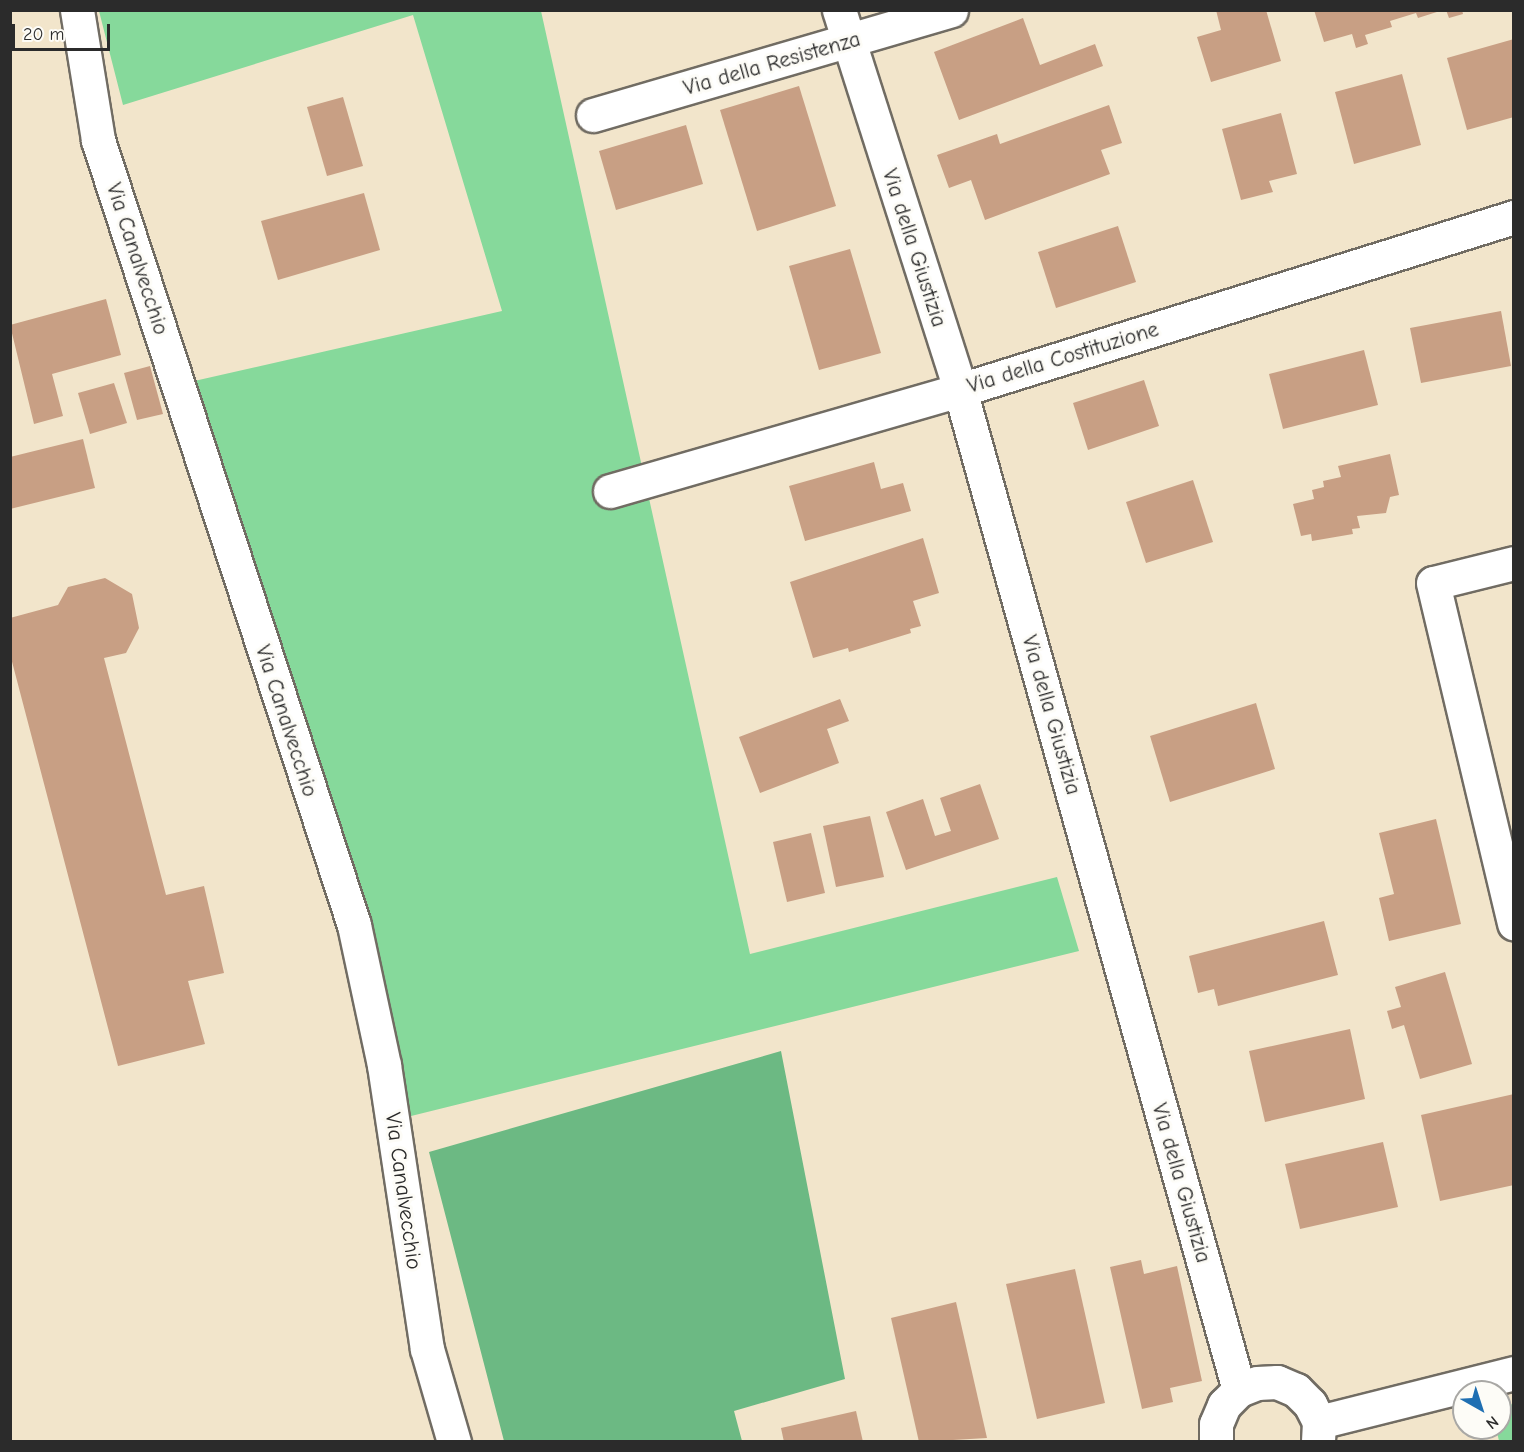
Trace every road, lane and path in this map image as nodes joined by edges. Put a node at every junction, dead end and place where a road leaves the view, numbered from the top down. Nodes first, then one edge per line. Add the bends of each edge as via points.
1 (77, 10) edge
2 (839, 10) edge
3 (951, 10) edge
4 (848, 43) junction
5 (593, 116) dead end
6 (1514, 217) edge
7 (960, 390) junction
8 (610, 491) dead end
9 (1514, 563) edge
10 (1514, 924) edge
11 (1514, 1373) edge
12 (1239, 1390) junction
13 (1319, 1432) edge
14 (454, 1442) edge
15 (1216, 1442) edge

1 - 14 street, Via Canalvecchio via 98,140 354,926 384,1065 427,1349
2 - 4 street, Via della Giustizia
3 - 4 street, Via della Resistenza
4 - 5 street, Via della Resistenza
4 - 7 street, Via della Giustizia
6 - 7 street, Via della Costituzione
7 - 8 street, Via della Costituzione
7 - 12 street, Via della Giustizia
9 - 10 street via 1433,583
11 - 13 street
12 - 13 street via 1257,1383 1287,1386 1310,1404
12 - 15 street via 1224,1405 1216,1424

